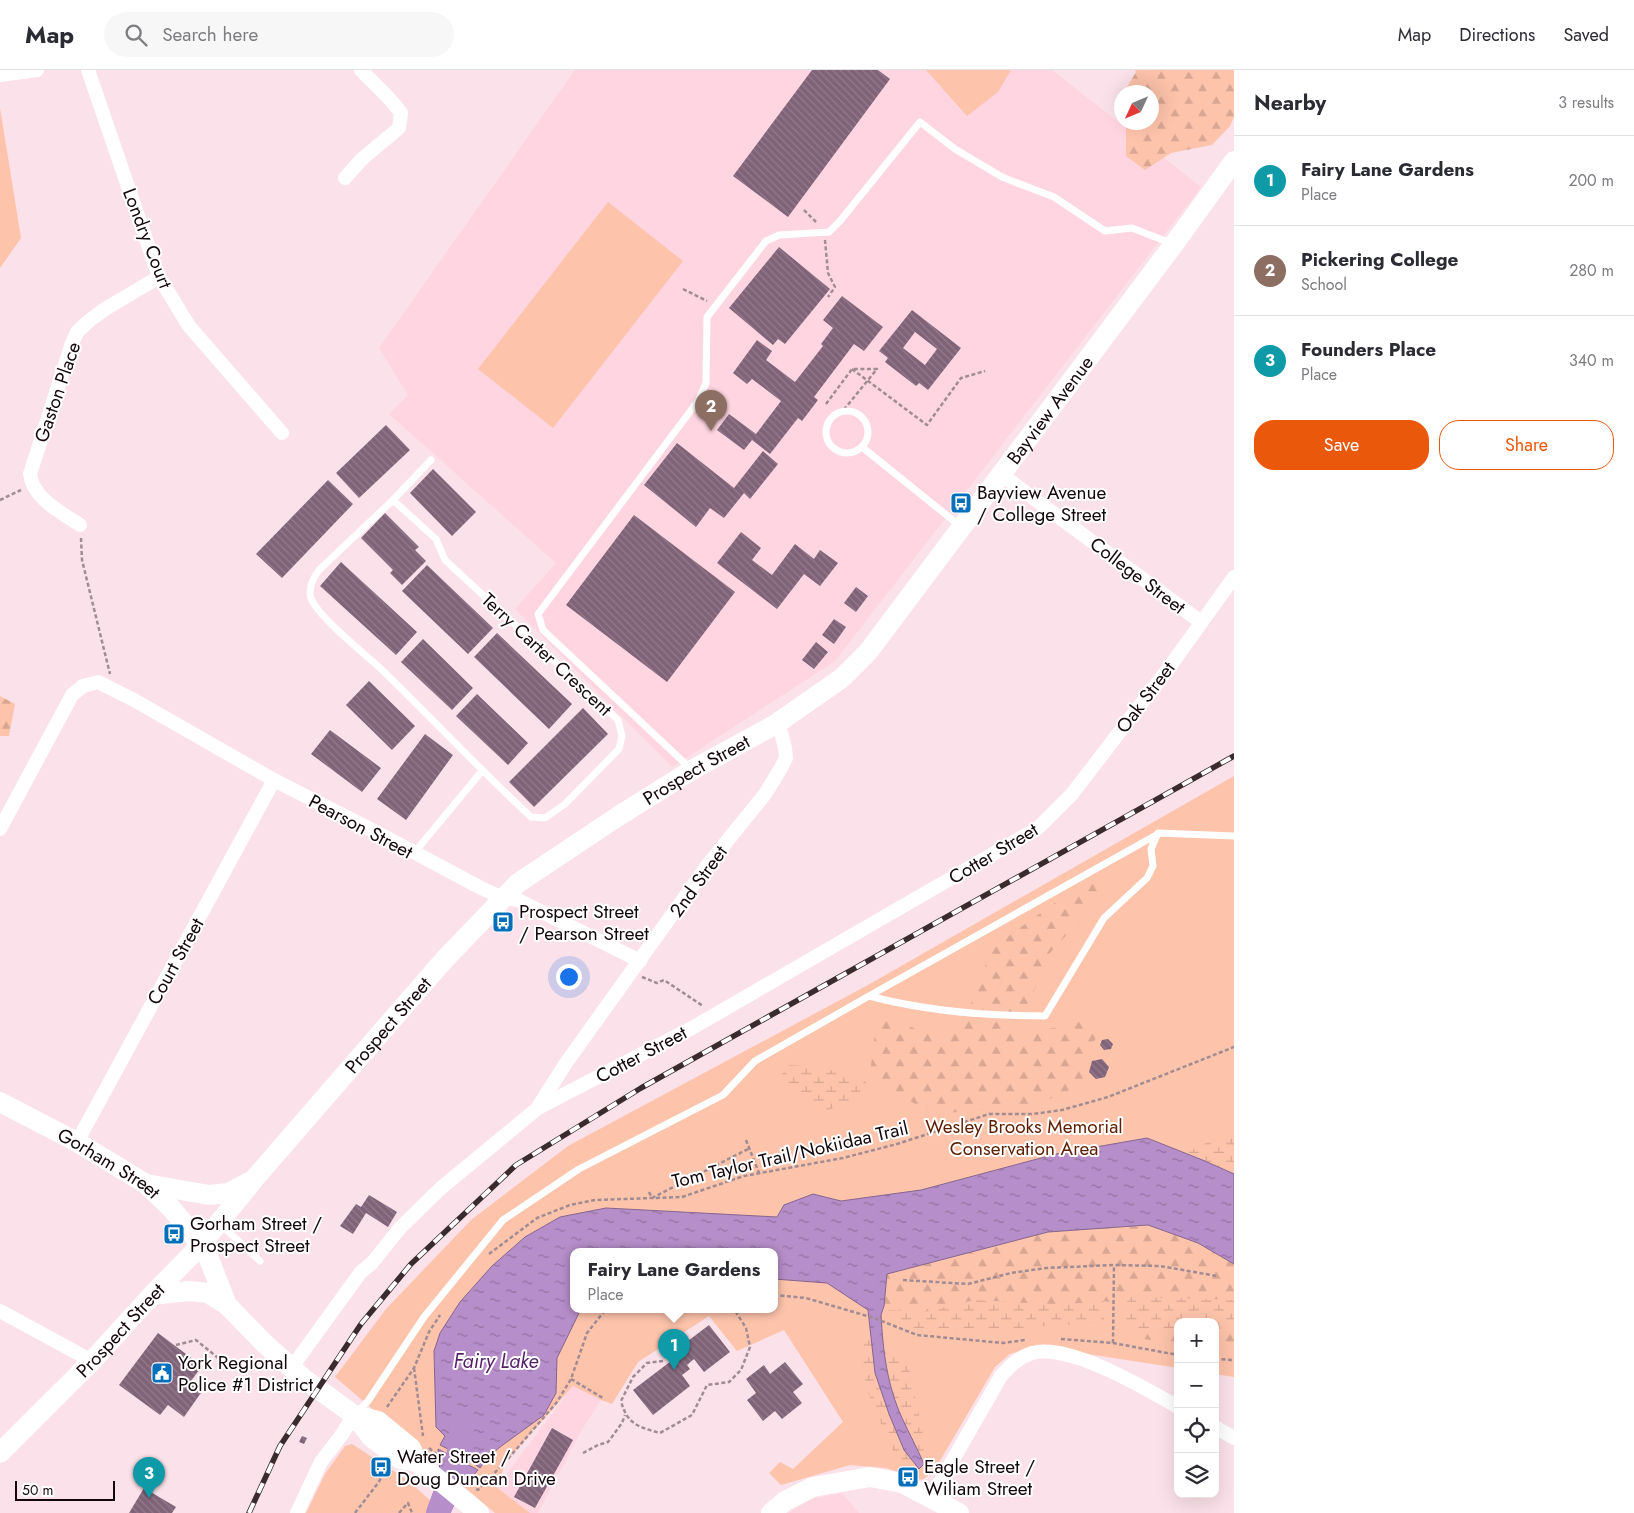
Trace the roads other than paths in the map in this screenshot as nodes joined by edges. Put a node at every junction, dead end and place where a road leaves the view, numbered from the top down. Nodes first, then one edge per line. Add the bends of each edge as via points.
1 (37, 70) edge
2 (88, 70) edge
3 (361, 70) edge
4 (0, 75) edge
5 (1234, 161) edge
6 (345, 178) dead end
7 (1174, 244) junction
8 (159, 277) junction
9 (282, 433) dead end
10 (862, 448) junction
11 (431, 460) dead end
12 (1002, 475) junction
13 (392, 500) junction
14 (80, 525) road end
15 (962, 528) junction
16 (1234, 577) edge
17 (1200, 622) junction
18 (842, 678) joint
19 (776, 724) junction
20 (692, 770) junction
21 (482, 771) junction
22 (274, 780) junction
23 (1052, 814) joint
24 (0, 829) edge
25 (1158, 834) junction
26 (1234, 836) edge
27 (414, 853) junction
28 (503, 898) junction
29 (636, 967) junction
30 (869, 996) junction
31 (0, 1102) edge
32 (538, 1108) junction
33 (77, 1142) junction
34 (255, 1178) junction
35 (146, 1184) junction
36 (219, 1224) junction
37 (200, 1246) junction
38 (260, 1261) dead end
39 (152, 1295) junction
40 (227, 1305) junction
41 (0, 1311) edge
42 (92, 1361) junction
43 (292, 1367) junction
44 (1174, 1404) edge
45 (354, 1415) junction
46 (1219, 1429) edge
47 (1234, 1438) edge
48 (0, 1453) edge
49 (931, 1498) junction
50 (297, 1513) edge
51 (478, 1513) edge
52 (771, 1513) edge
53 (959, 1513) edge

1 - 4 street
2 - 8 street, Londry Court
3 - 6 street via 401,113 399,128
5 - 7 main road, Bayview Avenue
7 - 12 main road, Bayview Avenue
7 - 20 lane via 1132,228 1105,231 1054,196 1002,177 955,149 920,122 829,232 779,234 766,241 707,317 706,382 698,401 538,614 543,630
8 - 9 street, Londry Court via 189,326
8 - 14 street, Gaston Place via 105,309 77,332 30,474 31,484 42,498
10 - 10 lane via 848,453 833,448 826,435 829,420 850,411 863,419 868,434
10 - 15 lane
11 - 13 lane, Terry Carter Crescent
12 - 15 main road, Bayview Avenue
12 - 17 street, College Street
13 - 21 lane, Terry Carter Crescent via 319,570 311,580 310,597 317,610
13 - 21 lane, Terry Carter Crescent via 436,539 445,560 618,720 622,736 619,749 565,804 545,818 531,817
15 - 18 main road, Bayview Avenue via 868,652
16 - 17 street, Oak Street
17 - 23 street, Oak Street via 1072,794
18 - 19 main road, Prospect Street
19 - 20 main road, Prospect Street
19 - 29 street, 2nd Street via 785,748 786,758 781,768
20 - 28 main road, Prospect Street via 518,883
21 - 27 lane
22 - 24 street, Pearson Street via 98,682 83,686 72,695
22 - 27 street, Pearson Street
22 - 33 street, Court Street
23 - 32 street, Cotter Street via 1038,828 715,1014
25 - 26 lane
25 - 30 lane
25 - 30 lane via 1151,850 1153,866 1147,878 1104,918 1045,1016 1005,1016 903,1005
27 - 28 street, Pearson Street
28 - 29 street, Pearson Street via 518,900
28 - 34 main road, Prospect Street via 444,960
29 - 32 street, 2nd Street via 566,1063
30 - 45 lane via 755,1061 722,1094 579,1170 502,1220 424,1317 368,1401
31 - 33 main road, Gorham Street
32 - 43 street, Cotter Street via 441,1188 400,1228 361,1272
33 - 35 main road, Gorham Street
34 - 35 main road via 228,1193 209,1195
34 - 36 main road, Prospect Street
35 - 37 main road, Gorham Street via 172,1209
36 - 37 main road, Prospect Street
36 - 38 lane
37 - 39 main road, Prospect Street
37 - 40 main road, Gorham Street via 209,1259
39 - 40 main road via 189,1291 208,1293
39 - 42 main road, Prospect Street
40 - 43 main road
41 - 42 street
42 - 48 main road, Prospect Street
43 - 45 main road
44 - 49 street via 1089,1362 1053,1352 1032,1353 1013,1362 1002,1376
45 - 50 street via 321,1462
45 - 51 main road via 378,1421 421,1453
46 - 47 street
49 - 52 main road via 902,1483 870,1477 813,1487
49 - 53 main road

